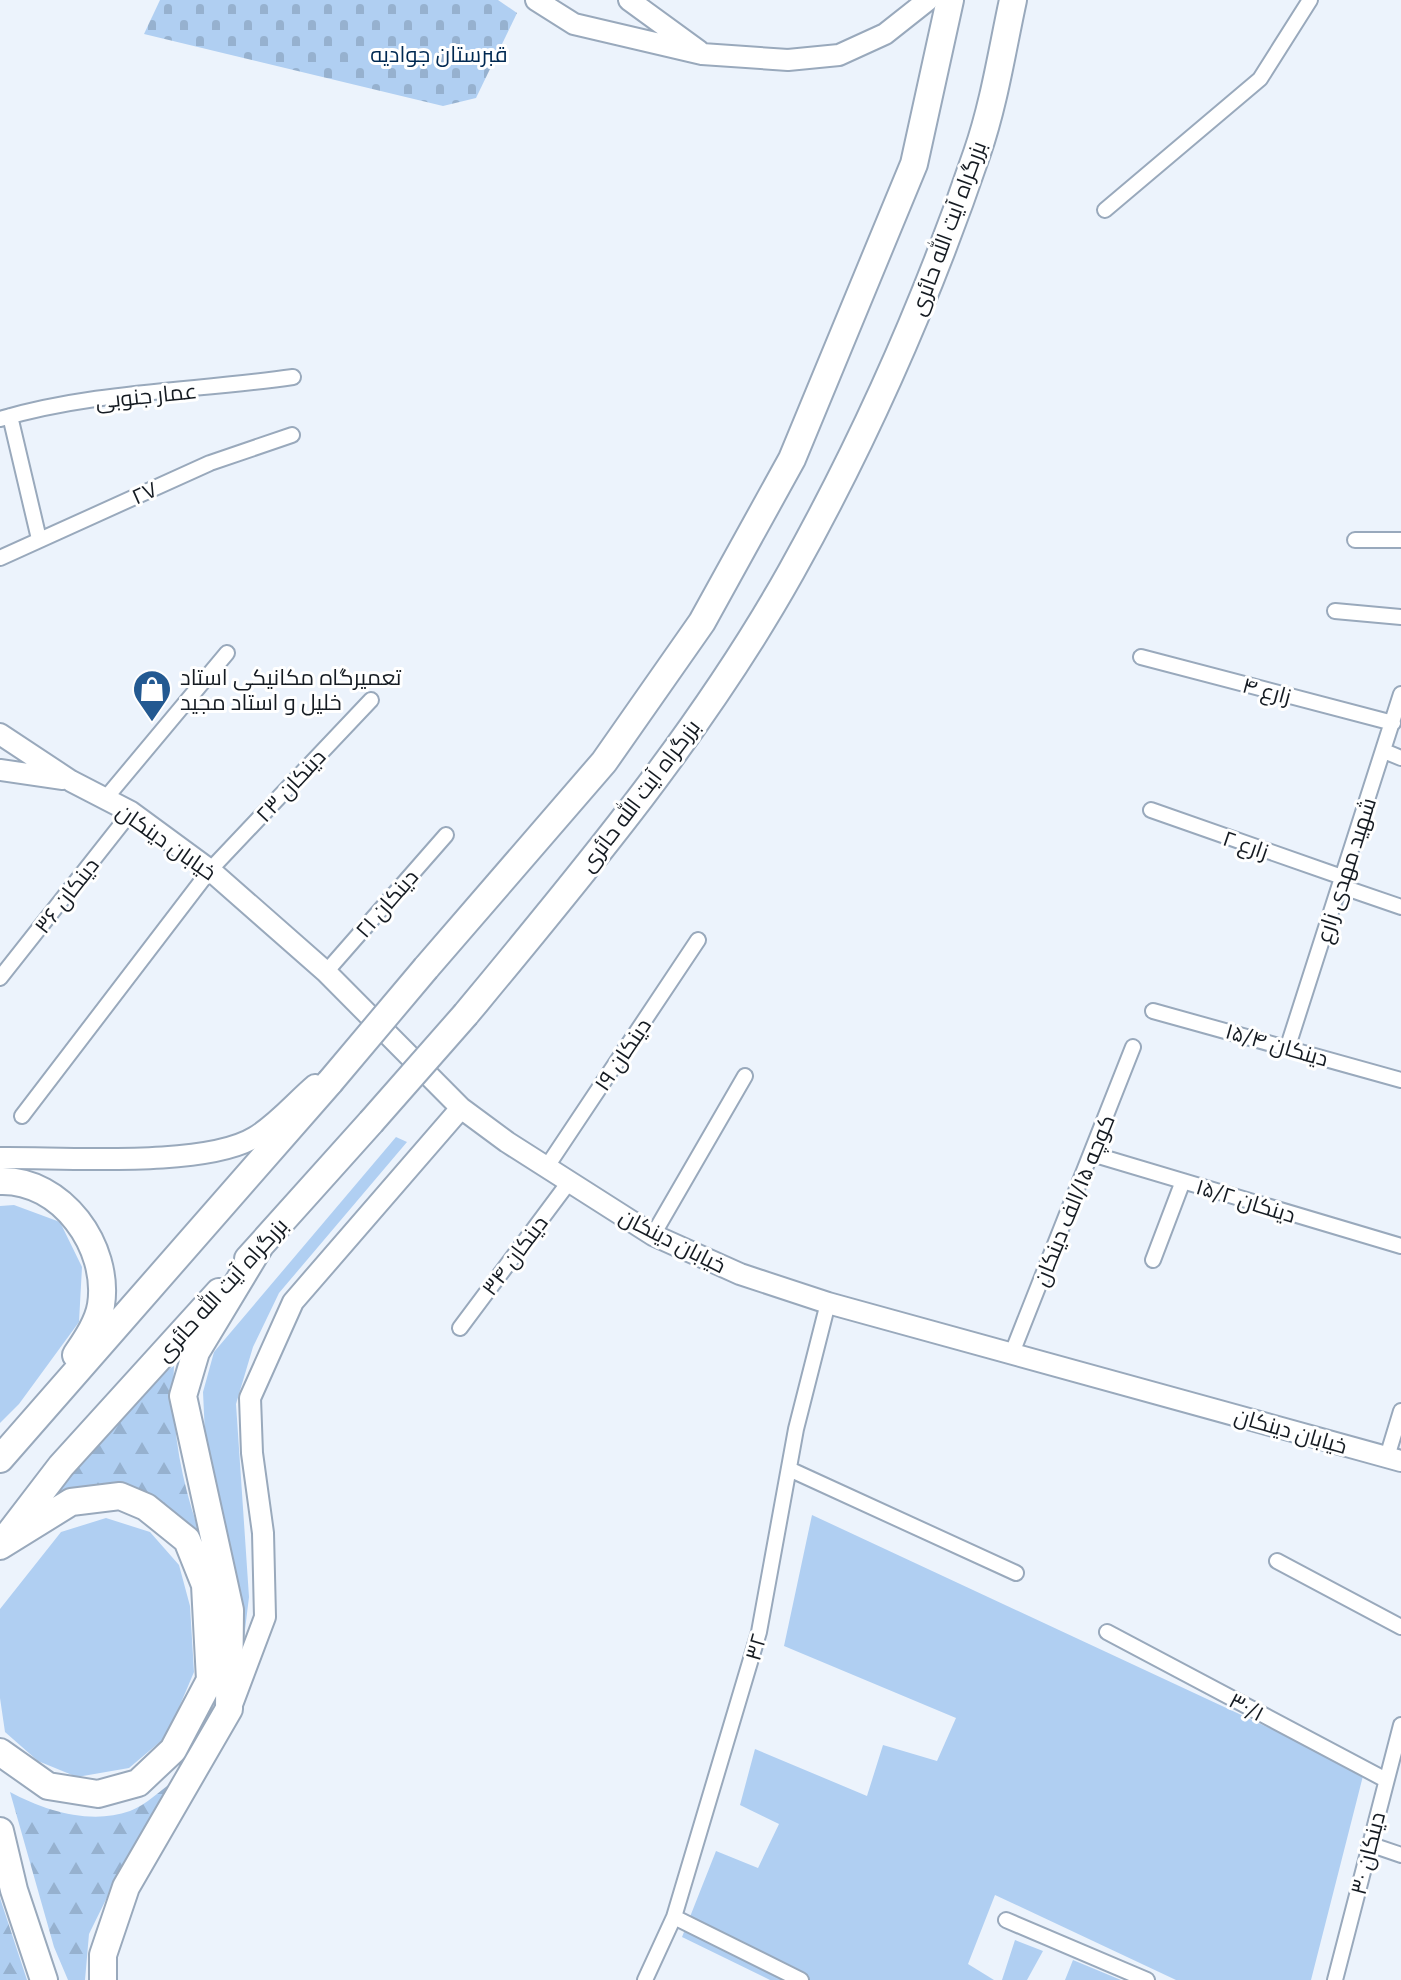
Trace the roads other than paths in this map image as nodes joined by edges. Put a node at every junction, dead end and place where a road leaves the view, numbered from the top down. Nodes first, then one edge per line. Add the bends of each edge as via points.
1 (536, 0) edge
2 (629, 0) edge
3 (928, 0) edge
4 (950, 0) edge
5 (1013, 0) edge
6 (1310, 0) edge
7 (702, 54) junction
8 (1105, 210) dead end
9 (293, 377) dead end
10 (5, 418) edge
11 (292, 435) dead end
12 (39, 539) junction
13 (1355, 540) dead end
14 (1401, 540) edge
15 (0, 558) edge
16 (1335, 611) dead end
17 (1401, 617) edge
18 (227, 653) dead end
19 (1141, 657) dead end
20 (1401, 694) edge
21 (371, 700) dead end
22 (1393, 723) junction
23 (0, 734) edge
24 (1384, 751) junction
25 (1401, 758) edge
26 (0, 770) edge
27 (71, 781) junction
28 (105, 799) junction
29 (1151, 810) dead end
30 (131, 812) junction
31 (446, 835) dead end
32 (210, 870) junction
33 (1341, 882) junction
34 (1401, 907) edge
35 (698, 940) dead end
36 (326, 972) junction
37 (0, 978) edge
38 (1153, 1011) dead end
39 (369, 1037) junction
40 (1288, 1046) junction
41 (1133, 1047) dead end
42 (745, 1076) dead end
43 (1401, 1080) edge
44 (461, 1108) junction
45 (22, 1116) dead end
46 (1092, 1154) junction
47 (0, 1158) edge
48 (546, 1168) junction
49 (0, 1181) edge
50 (1183, 1181) junction
51 (569, 1182) junction
52 (653, 1235) junction
53 (260, 1246) junction
54 (1401, 1246) edge
55 (1153, 1260) dead end
56 (828, 1303) junction
57 (460, 1328) dead end
58 (1012, 1353) junction
59 (1401, 1411) edge
60 (36, 1418) junction
61 (0, 1459) edge
62 (1394, 1459) edge
63 (789, 1469) junction
64 (0, 1545) edge
65 (1277, 1561) dead end
66 (1016, 1573) dead end
67 (1401, 1627) edge
68 (1107, 1632) dead end
69 (229, 1709) junction
70 (1401, 1725) edge
71 (0, 1752) edge
72 (1386, 1780) junction
73 (0, 1831) edge
74 (1369, 1844) junction
75 (1401, 1855) edge
76 (674, 1917) junction
77 (1006, 1920) dead end
78 (44, 1980) edge
79 (103, 1980) edge
80 (645, 1980) edge
81 (801, 1980) edge
82 (1147, 1980) edge
83 (1335, 1980) edge

1 - 7 main road via 574,24
2 - 7 main road
3 - 7 main road via 885,34 839,55 788,60
4 - 39 highway, bridge via 914,164 785,473 702,622 604,762
5 - 53 highway, بزرگراه آیت الله حائری, bridge via 978,151 895,368 790,573 707,703 629,810 466,1014
6 - 8 street via 1260,79
9 - 10 street, عمار جنوبی via 211,389 127,393
10 - 12 street
11 - 12 street, ۲۷ via 210,463
12 - 15 street, ۲۷
13 - 14 street
16 - 17 street
18 - 28 street
19 - 22 street, ۴ زارع
20 - 22 street, شهید مهدی زارع
21 - 32 street, ۲۳ دینکان
22 - 24 street, شهید مهدی زارع
23 - 27 main road
24 - 25 street
24 - 33 street, شهید مهدی زارع
26 - 27 main road
27 - 28 main road, خیابان دینکان
28 - 30 main road, خیابان دینکان
29 - 33 street, ۲ زارع
30 - 32 main road, خیابان دینکان
30 - 37 street, ۳۶ دینکان
31 - 36 street, ۲۱ دینکان
32 - 36 main road, خیابان دینکان
32 - 45 street, ۲۳ دینکان
33 - 34 street, ۲ زارع
33 - 40 street, شهید مهدی زارع
35 - 48 street, ۱۹ دینکان
36 - 44 main road, خیابان دینکان
38 - 40 street, ۱۵/۴ دینکان
39 - 47 main road via 255,1137 227,1149 192,1156
39 - 60 highway, bridge
40 - 43 street, ۱۵/۴ دینکان
41 - 46 street, کوچه ۱۵/الف دینکان
42 - 52 street
44 - 48 main road, خیابان دینکان
44 - 69 main road via 293,1302 250,1398 265,1617
46 - 50 street, ۱۵/۲ دینکان
46 - 58 street, کوچه ۱۵/الف دینکان
48 - 51 main road, خیابان دینکان
49 - 60 highway via 33,1187 70,1213 91,1239 102,1275 101,1306 91,1333
50 - 54 street, ۱۵/۲ دینکان
50 - 55 street
51 - 52 main road, خیابان دینکان
51 - 57 street, ۳۴ دینکان
52 - 56 main road, خیابان دینکان via 740,1274
53 - 64 highway, بزرگراه آیت الله حائری via 61,1466
53 - 69 highway via 196,1352 183,1396 230,1610
56 - 58 main road, خیابان دینکان
56 - 63 street, ۳۲
58 - 62 main road, خیابان دینکان
59 - 62 street
60 - 61 highway
63 - 66 street
63 - 76 street, ۳۲ via 759,1632
64 - 71 highway via 71,1502 120,1496 146,1507 187,1540 205,1585 210,1680 173,1750 138,1783 98,1794 48,1786
65 - 67 street
68 - 72 street, ۳۰/۱
69 - 79 highway via 126,1887 103,1955
70 - 72 street, ۳۰ دینکان
72 - 74 street, ۳۰ دینکان
73 - 78 highway
74 - 75 street
74 - 83 street, ۳۰ دینکان
76 - 80 street, ۳۲
76 - 81 street
77 - 82 street

